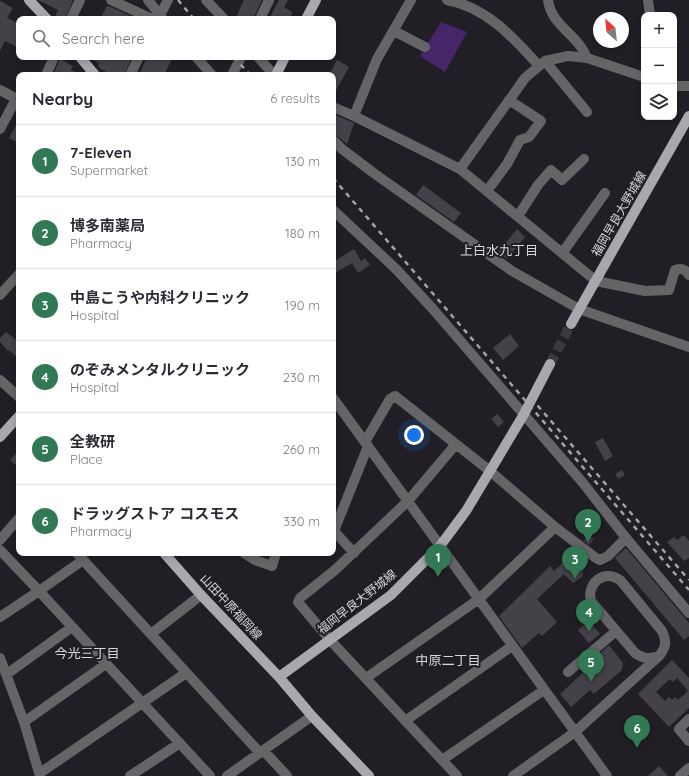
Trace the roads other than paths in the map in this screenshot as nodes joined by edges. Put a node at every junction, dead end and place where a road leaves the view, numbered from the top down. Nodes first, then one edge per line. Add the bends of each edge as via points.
1 (29, 0) edge
2 (80, 0) edge
3 (111, 0) edge
4 (148, 0) edge
5 (168, 0) edge
6 (206, 0) edge
7 (269, 0) edge
8 (316, 0) edge
9 (412, 0) edge
10 (447, 0) edge
11 (548, 0) edge
12 (648, 0) edge
13 (650, 12) edge
14 (44, 16) edge
15 (72, 16) edge
16 (146, 16) edge
17 (160, 16) edge
18 (162, 16) edge
19 (221, 16) edge
20 (261, 16) edge
21 (308, 16) edge
22 (394, 31) junction
23 (425, 47) dead end
24 (587, 58) junction
25 (53, 60) edge
26 (82, 60) edge
27 (138, 60) edge
28 (199, 60) edge
29 (240, 60) edge
30 (261, 60) edge
31 (283, 60) edge
32 (542, 63) junction
33 (47, 72) edge
34 (92, 72) edge
35 (132, 72) edge
36 (209, 72) edge
37 (234, 72) edge
38 (272, 72) edge
39 (277, 72) edge
40 (641, 76) edge
41 (677, 86) edge
42 (689, 86) edge
43 (0, 90) edge
44 (16, 99) edge
45 (509, 100) junction
46 (16, 103) edge
47 (336, 108) edge
48 (588, 112) dead end
49 (354, 116) junction
50 (689, 116) edge
51 (1, 123) edge
52 (336, 143) edge
53 (577, 162) dead end
54 (460, 169) junction
55 (487, 191) junction
56 (605, 193) dead end
57 (336, 213) edge
58 (518, 216) junction
59 (563, 252) junction
60 (689, 275) edge
61 (16, 277) edge
62 (596, 281) junction
63 (0, 295) edge
64 (579, 309) junction
65 (571, 324) tunnel mouth
66 (689, 347) edge
67 (550, 364) tunnel mouth
68 (0, 380) edge
69 (16, 393) edge
70 (336, 404) edge
71 (524, 414) junction
72 (16, 419) edge
73 (0, 438) edge
74 (367, 444) junction
75 (456, 444) junction
76 (490, 471) junction
77 (408, 501) junction
78 (16, 521) edge
79 (336, 526) edge
80 (555, 527) junction
81 (336, 533) edge
82 (626, 538) junction
83 (0, 540) edge
84 (440, 546) junction
85 (0, 550) edge
86 (354, 553) junction
87 (80, 556) edge
88 (167, 556) edge
89 (249, 556) edge
90 (275, 556) edge
91 (39, 591) junction
92 (201, 595) junction
93 (479, 599) junction
94 (689, 613) edge
95 (0, 617) edge
96 (72, 627) junction
97 (616, 631) junction
98 (151, 634) junction
99 (330, 640) junction
100 (512, 646) junction
101 (635, 653) junction
102 (659, 656) junction
103 (0, 658) edge
104 (106, 664) junction
105 (568, 672) dead end
106 (186, 673) junction
107 (7, 674) junction
108 (279, 678) junction
109 (366, 678) junction
110 (634, 679) junction
111 (544, 690) junction
112 (142, 702) junction
113 (312, 716) junction
114 (689, 719) edge
115 (405, 721) junction
116 (24, 722) junction
117 (575, 732) junction
118 (689, 740) edge
119 (180, 743) junction
120 (262, 752) junction
121 (442, 760) junction
122 (689, 768) edge
123 (40, 775) edge
124 (130, 776) edge
125 (210, 776) edge
126 (227, 776) edge
127 (287, 776) edge
128 (369, 776) edge
129 (457, 776) edge
130 (513, 776) edge
131 (607, 776) edge
132 (680, 776) edge

1 - 14 main road
2 - 15 street
3 - 16 street
4 - 17 street
5 - 18 street
6 - 19 street
7 - 20 street
8 - 21 main road
9 - 22 street
10 - 32 street via 485,14
11 - 24 street via 550,13 583,47
12 - 13 street
22 - 23 street
22 - 49 street via 377,59
24 - 32 street via 568,56
24 - 40 street
25 - 33 street
26 - 34 main road
27 - 35 street
28 - 36 street
29 - 37 street
30 - 38 street
31 - 39 main road
32 - 45 street via 525,78
32 - 48 street
41 - 42 street
43 - 44 street
45 - 54 street
45 - 55 street via 541,121 529,137 520,140 507,164
46 - 51 street
47 - 49 street
49 - 54 street
50 - 62 main road, 福岡早良大野城線
52 - 64 street via 484,253
53 - 58 street via 562,180 551,170
54 - 55 street
55 - 58 street
56 - 59 street
57 - 71 street via 396,269
58 - 59 street
59 - 62 street
60 - 62 street via 682,268 675,270 669,290 645,291
61 - 63 street
62 - 64 main road, 福岡早良大野城線
64 - 65 main road, 福岡早良大野城線
64 - 66 street
67 - 71 main road, 福岡早良大野城線
68 - 69 street
70 - 74 street
71 - 76 main road, 福岡早良大野城線
71 - 82 street
72 - 73 main road
74 - 75 street via 390,399 395,396
74 - 77 street
74 - 79 street
75 - 76 street
75 - 77 street
76 - 80 street
76 - 84 main road, 福岡早良大野城線 via 466,511
77 - 84 street
77 - 86 street
78 - 83 street
80 - 82 street via 600,560 608,556
80 - 93 street
81 - 86 street
82 - 94 street
84 - 93 street
84 - 99 main road, 福岡早良大野城線 via 391,595
85 - 91 street
86 - 99 street via 298,602
87 - 91 street
87 - 98 street
88 - 92 main road, 山田中原福岡線
89 - 90 street via 272,566
91 - 95 street
91 - 96 street
92 - 98 street
92 - 108 main road, 山田中原福岡線
93 - 100 street
93 - 109 street
96 - 104 street
96 - 107 street
97 - 101 street
97 - 102 street via 591,601 589,594 591,588 607,574 621,581 662,631 666,640 665,648
97 - 105 street
98 - 106 street
99 - 108 main road, 福岡早良大野城線
99 - 109 street
100 - 111 street
100 - 115 street
101 - 102 street via 650,659
101 - 110 street via 638,670
102 - 110 street
103 - 107 street
104 - 112 street
104 - 116 street
106 - 112 street
106 - 120 street
107 - 116 street
108 - 113 main road
109 - 115 street
110 - 117 street
111 - 117 street
111 - 121 street
112 - 119 street
112 - 123 street
113 - 120 street
113 - 128 main road
114 - 118 street via 679,729
115 - 121 street
116 - 123 street
117 - 130 street
117 - 131 street
119 - 124 street
119 - 125 street
120 - 126 street
120 - 127 street
121 - 129 street
122 - 132 street

